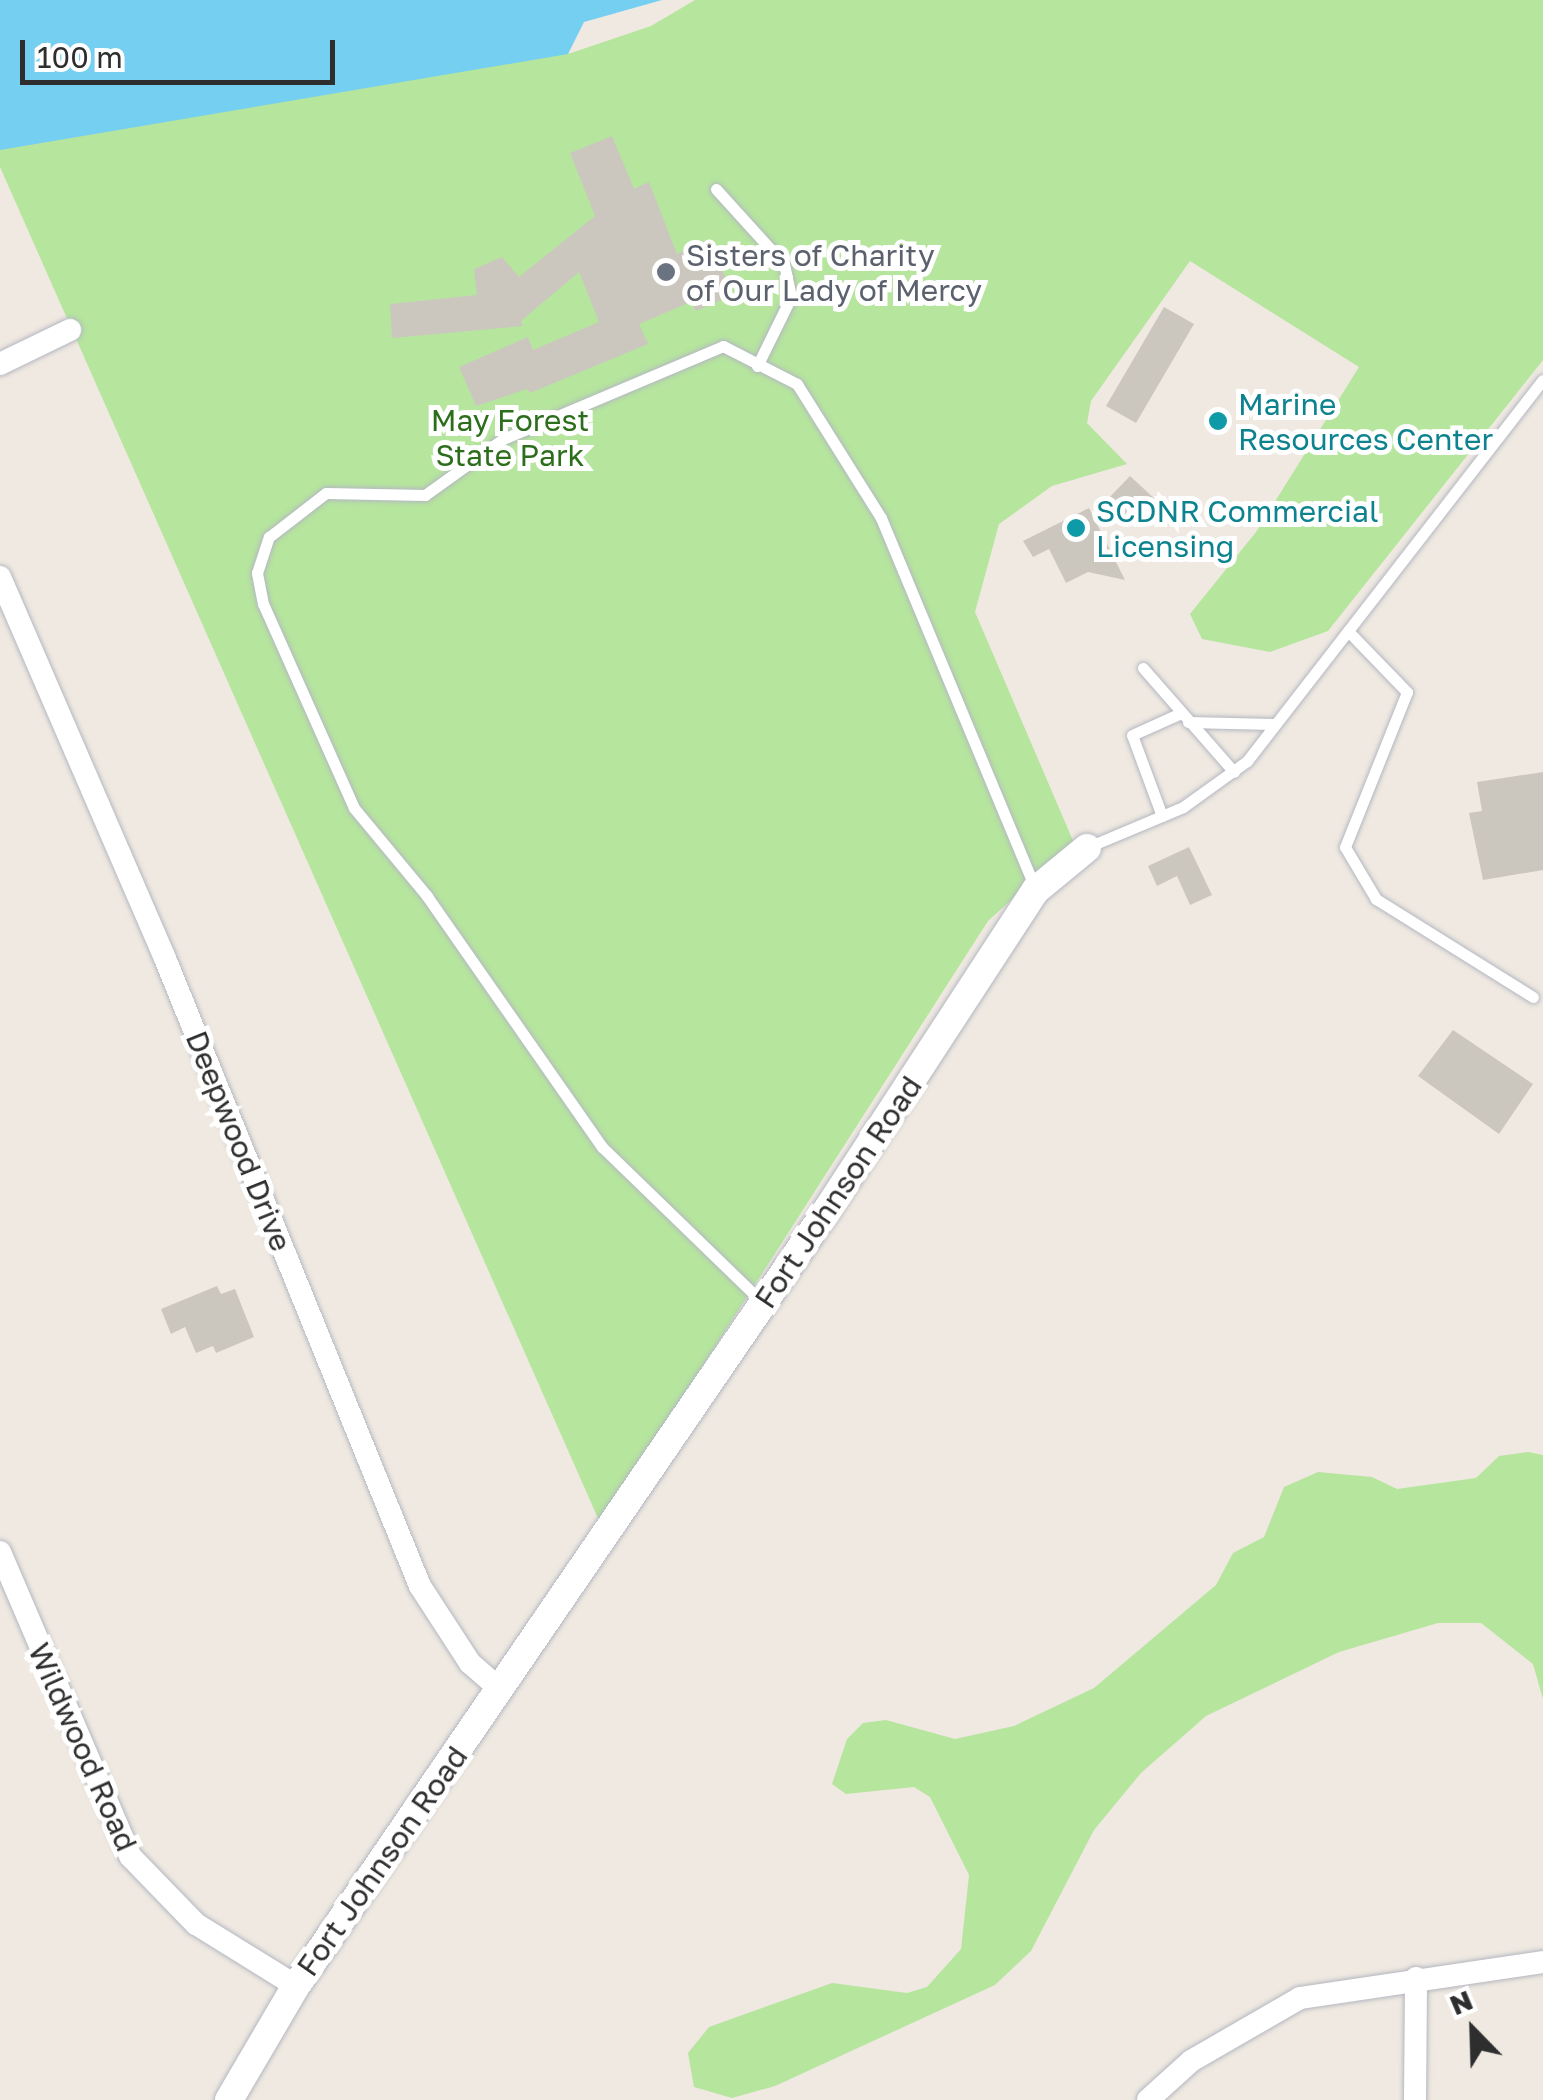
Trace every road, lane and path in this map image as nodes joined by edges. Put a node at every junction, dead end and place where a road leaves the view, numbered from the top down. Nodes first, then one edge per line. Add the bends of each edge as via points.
1 (716, 189) dead end
2 (70, 330) dead end
3 (0, 364) edge
4 (756, 366) junction
5 (1543, 380) edge
6 (0, 577) edge
7 (1348, 631) junction
8 (1143, 668) dead end
9 (1184, 718) junction
10 (1273, 724) junction
11 (1234, 772) junction
12 (1162, 816) junction
13 (1086, 848) joint
14 (1036, 890) junction
15 (1533, 997) dead end
16 (764, 1304) junction
17 (0, 1552) edge
18 (501, 1690) junction
19 (1543, 1962) edge
20 (1416, 1978) junction
21 (296, 1986) junction
22 (229, 2100) edge
23 (1148, 2100) edge
24 (1415, 2100) edge

1 - 4 lane via 784,264 792,297
2 - 3 street
4 - 14 lane via 797,384 881,518
4 - 16 lane via 724,346 504,439 425,495 326,493 280,524 262,548 257,573 272,626 370,832 427,896 602,1147
5 - 7 lane, Fort Johnson Road
6 - 18 street, Deepwood Drive via 164,956 420,1586 470,1664
7 - 10 lane, Fort Johnson Road
7 - 15 lane via 1406,692 1345,848 1376,900
8 - 9 lane
9 - 10 lane
9 - 11 lane
9 - 12 lane via 1132,735
10 - 11 lane, Fort Johnson Road
11 - 12 lane, Fort Johnson Road
12 - 13 lane, Fort Johnson Road
13 - 14 street, Fort Johnson Road
14 - 16 street, Fort Johnson Road
16 - 18 street, Fort Johnson Road
17 - 21 street, Wildwood Road via 130,1856 196,1924
18 - 21 street, Fort Johnson Road
19 - 20 street
20 - 23 street via 1300,1998 1191,2062
20 - 24 street
21 - 22 street, Fort Johnson Road

